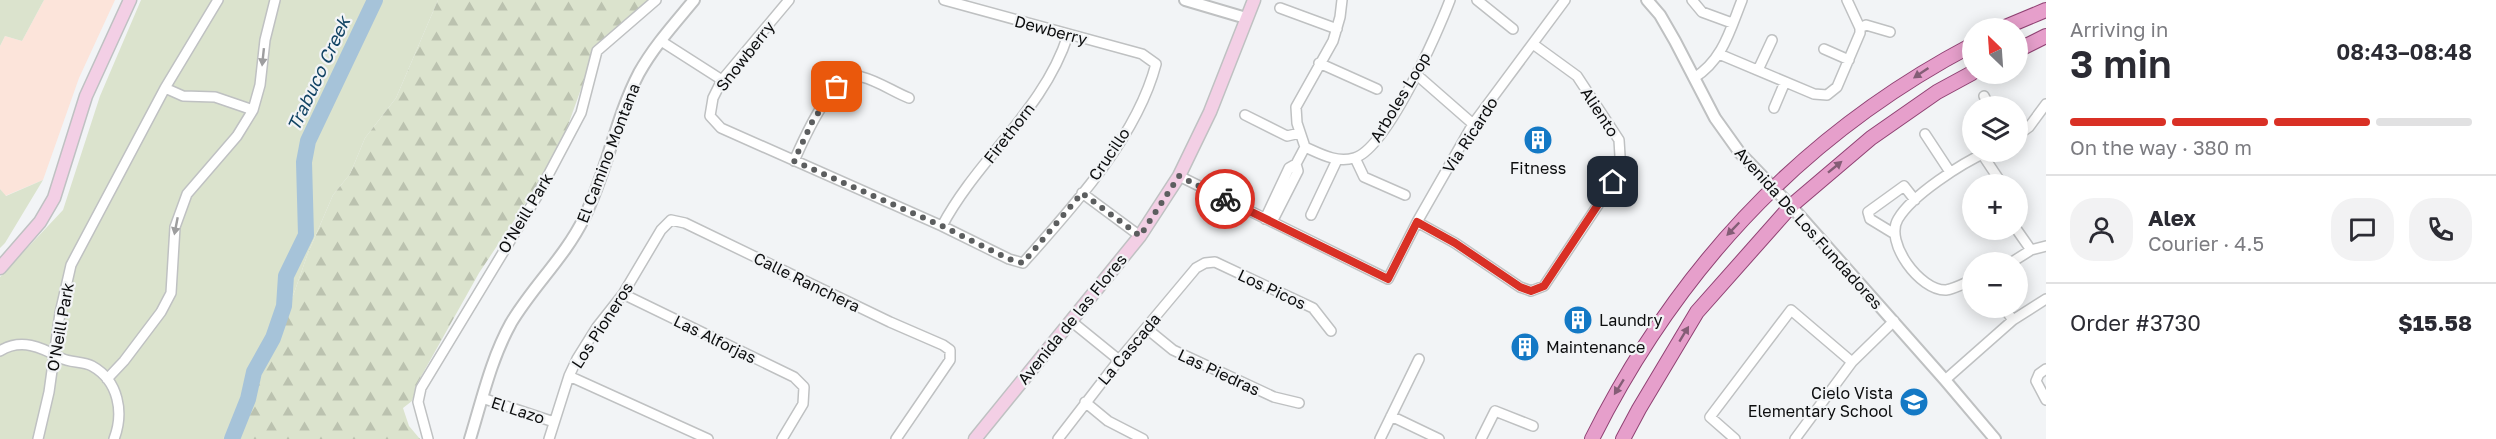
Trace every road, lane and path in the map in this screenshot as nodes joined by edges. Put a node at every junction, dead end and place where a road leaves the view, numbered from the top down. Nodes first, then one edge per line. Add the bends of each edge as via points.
1 (130, 0) edge
2 (218, 0) edge
3 (275, 0) edge
4 (656, 0) edge
5 (694, 0) edge
6 (789, 0) edge
7 (944, 0) edge
8 (1185, 0) edge
9 (1254, 0) edge
10 (1342, 0) edge
11 (1450, 0) edge
12 (1477, 0) edge
13 (1565, 0) edge
14 (1647, 0) edge
15 (1692, 0) edge
16 (1742, 0) edge
17 (1847, 0) edge
18 (1280, 8) dead end
19 (2046, 10) edge
20 (1246, 18) junction
21 (2027, 18) edge
22 (1732, 23) junction
23 (1860, 28) junction
24 (1337, 29) junction
25 (1513, 29) dead end
26 (1890, 32) dead end
27 (1068, 35) junction
28 (2046, 36) edge
29 (1772, 40) dead end
30 (660, 41) junction
31 (1533, 44) junction
32 (2028, 45) edge
33 (1824, 50) dead end
34 (1962, 50) edge
35 (1719, 54) junction
36 (1849, 60) junction
37 (1319, 63) junction
38 (1156, 64) joint
39 (1758, 70) junction
40 (1417, 75) junction
41 (1694, 78) junction
42 (1962, 79) edge
43 (722, 80) junction
44 (1785, 82) junction
45 (165, 88) junction
46 (1377, 89) dead end
47 (909, 98) dead end
48 (2045, 107) edge
49 (1774, 108) dead end
50 (253, 110) junction
51 (1245, 115) dead end
52 (1473, 124) junction
53 (2028, 128) edge
54 (1300, 133) junction
55 (1925, 134) dead end
56 (1305, 147) junction
57 (1355, 158) junction
58 (1337, 160) junction
59 (794, 161) junction
60 (1968, 162) edge
61 (1950, 172) junction
62 (1179, 176) junction
63 (1773, 187) junction
64 (1082, 193) junction
65 (1405, 195) dead end
66 (1915, 200) junction
67 (1791, 206) junction
68 (1311, 215) dead end
69 (671, 220) joint
70 (1269, 221) junction
71 (1417, 222) junction
72 (942, 226) junction
73 (1893, 233) junction
74 (1140, 236) junction
75 (2024, 240) edge
76 (2046, 246) edge
77 (2031, 250) junction
78 (2028, 252) edge
79 (1204, 263) joint
80 (0, 268) edge
81 (1962, 284) edge
82 (623, 294) junction
83 (2046, 299) edge
84 (2013, 320) joint
85 (1071, 321) junction
86 (1894, 321) junction
87 (1146, 328) junction
88 (1331, 331) dead end
89 (0, 351) edge
90 (54, 354) junction
91 (1419, 359) dead end
92 (1119, 360) junction
93 (1852, 362) junction
94 (2046, 369) edge
95 (569, 376) junction
96 (107, 379) junction
97 (1946, 380) junction
98 (482, 398) junction
99 (2046, 400) edge
100 (1085, 402) junction
101 (1299, 403) dead end
102 (1391, 416) junction
103 (554, 422) junction
104 (1533, 426) dead end
105 (1416, 429) junction
106 (38, 439) edge
107 (114, 439) edge
108 (428, 439) edge
109 (470, 439) edge
110 (549, 439) edge
111 (708, 439) edge
112 (782, 439) edge
113 (896, 439) edge
114 (975, 439) edge
115 (1058, 439) edge
116 (1143, 439) edge
117 (1380, 439) edge
118 (1412, 439) edge
119 (1439, 439) edge
120 (1481, 439) edge
121 (1592, 439) edge
122 (1623, 439) edge
123 (1735, 439) edge
124 (1795, 439) edge
125 (1995, 439) edge

1 - 80 main road via 86,96 54,198 40,222
2 - 45 street, O'Neill Park
3 -> 50 street
4 - 108 street, O'Neill Park via 597,51 580,113 536,198 421,388 418,402
5 - 30 street, El Camino Montana
6 - 43 street, Snowberry
7 - 27 street, Dewberry
8 - 20 street
9 - 20 main road, Avenida de las Flores
10 - 24 street
11 - 40 street, Arboles Loop
12 - 25 street
13 - 31 street, Via Ricardo
14 - 41 street, Avenida De Los Fundadores via 1662,18
15 - 22 street via 1702,12
16 - 22 street
17 - 23 street
18 - 24 street
19 - 21 main road
20 - 62 main road, Avenida de las Flores via 1210,112
22 - 35 street
23 - 26 street via 1866,25
23 - 36 street
24 - 37 street
27 - 38 street, Dewberry via 1142,54
27 - 72 street, Firethorn via 1040,94 960,195
28 - 32 main road
29 - 39 street
30 - 43 street
30 - 98 street, El Camino Montana via 632,89 584,218 511,324
31 - 52 street, Via Ricardo
31 - 71 street, Aliento via 1576,76 1618,140 1620,156 1613,182 1604,196 1544,286 1531,291
33 - 36 street
34 -> 63 main road via 1927,69 1856,120
35 - 39 street
35 - 41 street via 1709,68
36 - 44 street via 1837,87 1827,95
37 - 46 street
37 - 54 street via 1296,107
38 - 64 street, Crucillo via 1151,84 1121,140
39 - 44 street
40 - 52 street
40 - 57 street, Arboles Loop via 1372,146
41 - 63 street, Avenida De Los Fundadores via 1720,127
67 -> 42 main road via 1871,138
43 - 59 street, Snowberry via 710,116 721,128
44 - 49 street
45 - 50 street via 183,96 215,98
45 - 90 street, O'Neill Park via 71,265
47 - 59 street via 861,77 850,77 837,87 813,120
48 - 53 street
50 -> 96 street via 237,136 187,194 175,227 171,293
51 - 54 street via 1287,136
52 - 71 street, Via Ricardo
54 - 56 street
55 - 61 street
56 - 58 street
56 - 70 street via 1296,164 1289,168
57 - 58 street
57 - 65 street via 1364,177
58 - 68 street
59 - 72 street
60 - 61 street
61 - 66 street
62 - 70 street
62 - 74 main road, Avenida de las Flores
63 - 67 street, Avenida De Los Fundadores
63 -> 121 main road via 1724,239 1658,325
64 - 72 street, Crucillo via 1023,263
64 - 74 street
66 - 73 street via 1898,219
66 - 73 street via 1904,186 1868,212 1870,219
67 - 86 street, Avenida De Los Fundadores
122 -> 67 main road via 1697,312
69 - 82 street, Los Pioneros
69 - 113 street, Calle Ranchera via 685,223 950,350 950,360
70 - 71 street, Via Ricardo via 1388,279
73 - 81 street via 1901,254 1928,285 1946,290
74 - 85 main road, Avenida de las Flores
75 - 77 street
76 - 77 street
77 - 78 street
79 - 87 street, La Cascada
79 - 88 street, Los Picos via 1215,262 1312,308
82 - 95 street, Los Pioneros via 597,327
82 - 112 street, Las Alforjas via 794,377 804,387 803,404
83 - 84 street
84 - 97 street
85 - 92 street
85 - 114 main road, Avenida de las Flores
86 - 93 street
86 - 97 street, Avenida De Los Fundadores
87 - 92 street, La Cascada
87 - 101 street, Las Piedras via 1173,350 1274,397
89 - 90 street via 10,345 22,345
90 - 96 street via 91,365
90 - 106 street, O'Neill Park
91 - 102 street
92 - 100 street, La Cascada
93 - 123 street via 1791,310 1710,417
93 - 124 street
94 - 99 street via 2036,381
95 - 103 street, Los Pioneros
95 - 111 street
96 - 107 street via 118,399 120,424
97 - 125 street, Avenida De Los Fundadores
98 - 103 street, El Lazo
98 - 109 street, El Camino Montana
100 - 115 street, La Cascada
100 - 116 street via 1108,421
102 - 105 street
102 - 117 street
103 - 110 street, Los Pioneros
104 - 120 street via 1495,411
105 - 118 street
105 - 119 street

